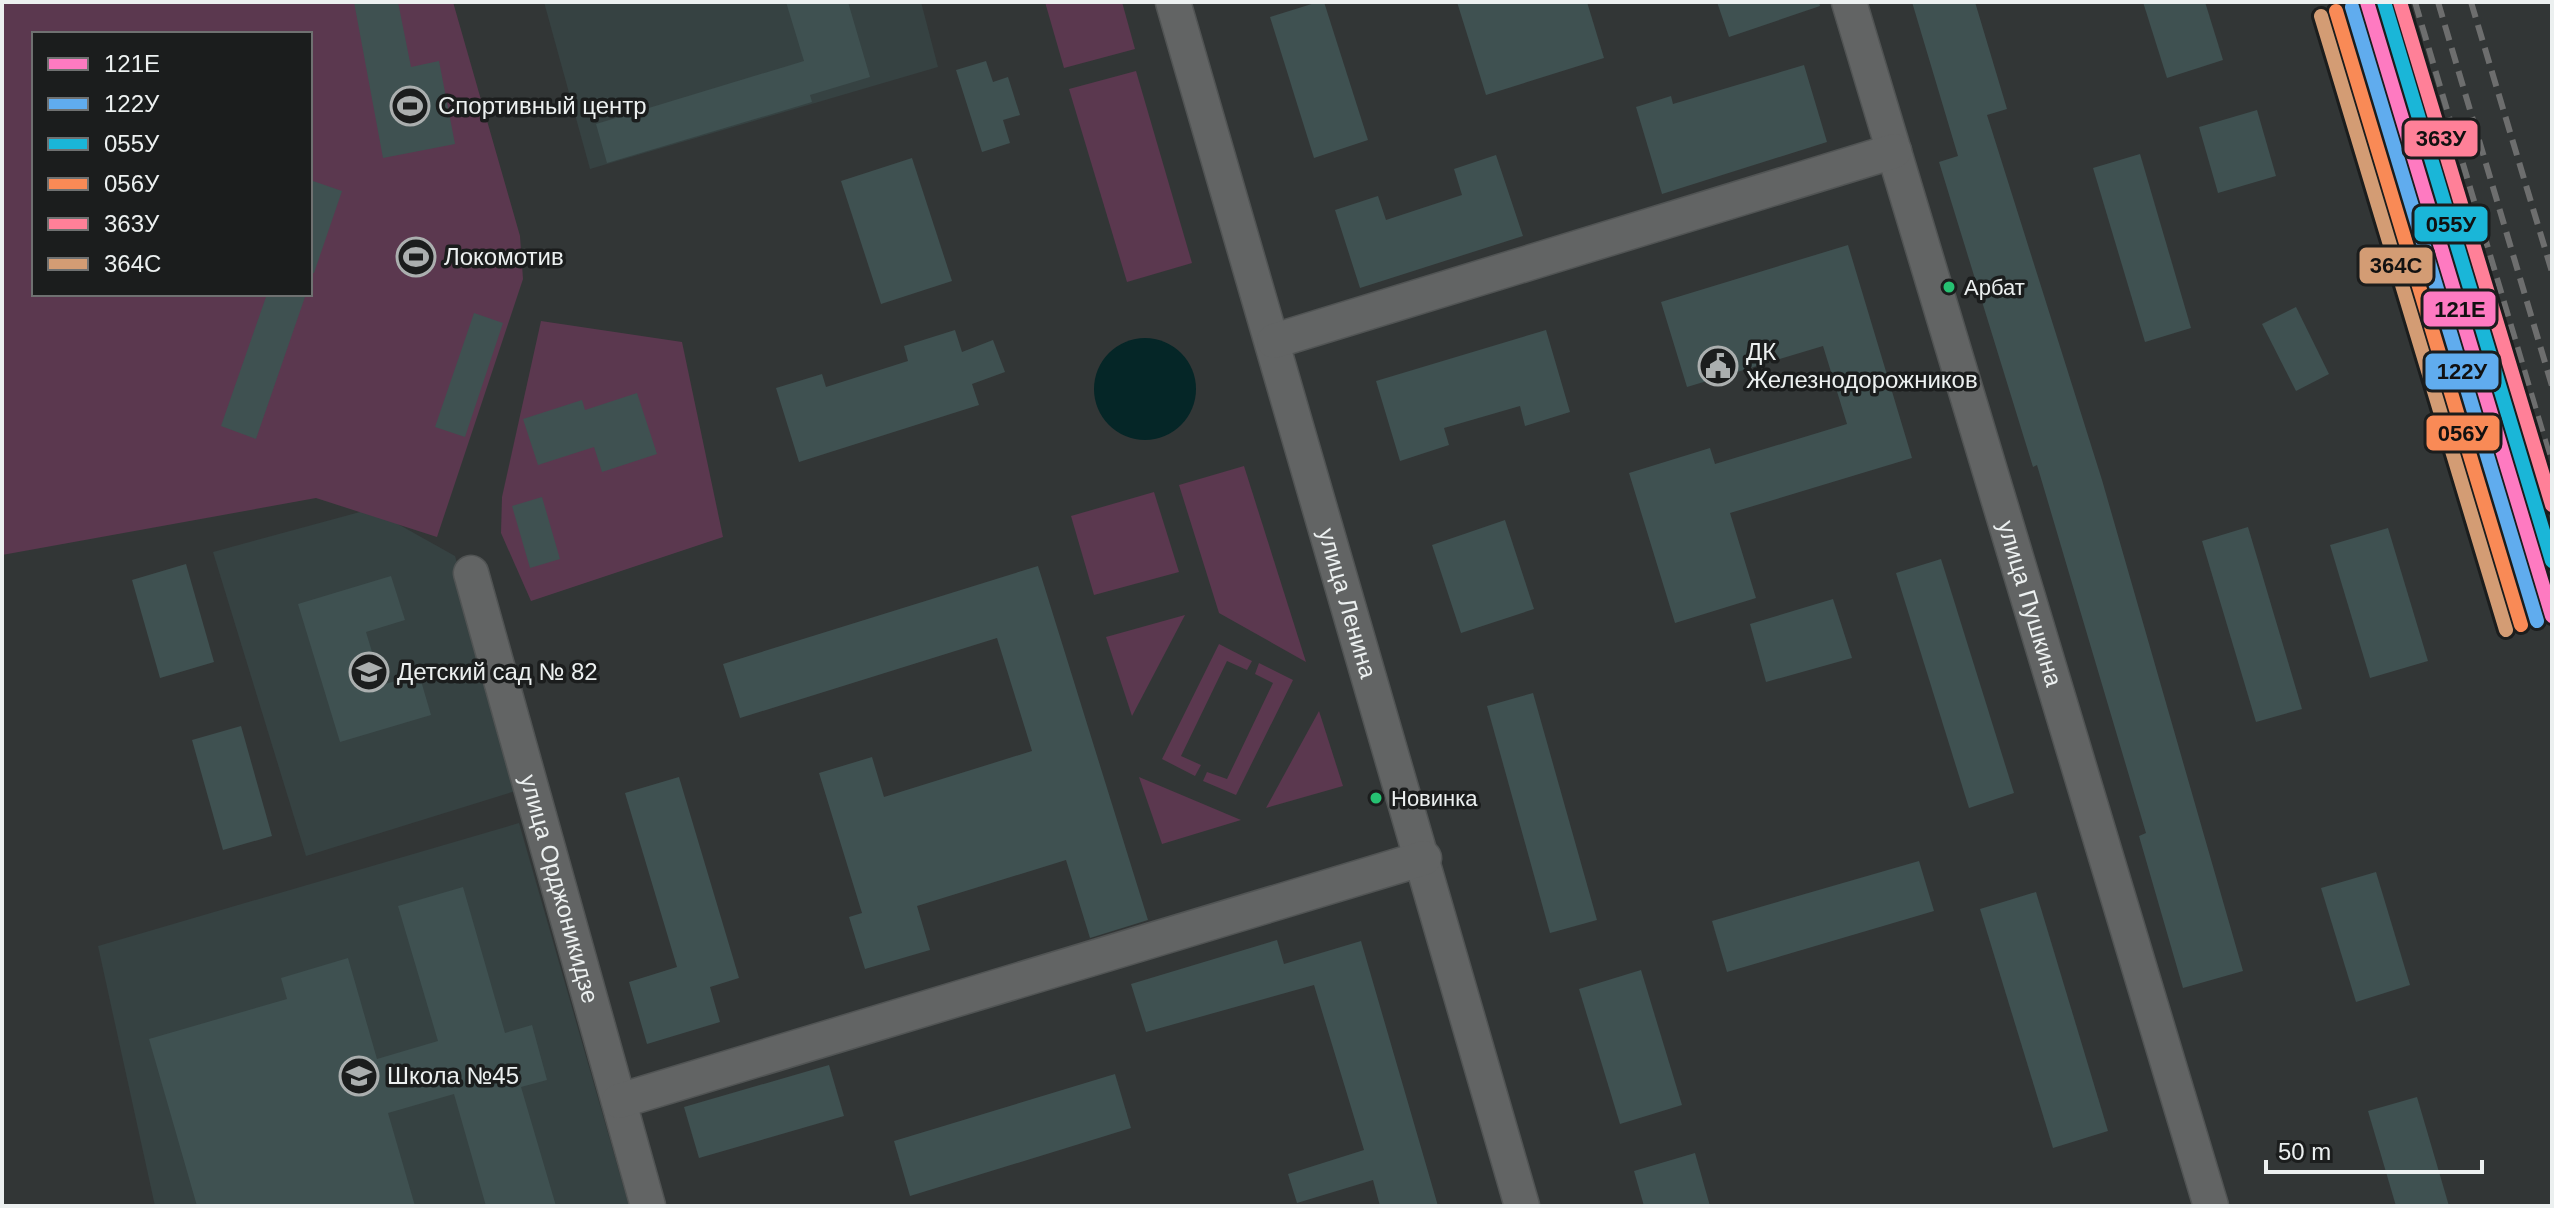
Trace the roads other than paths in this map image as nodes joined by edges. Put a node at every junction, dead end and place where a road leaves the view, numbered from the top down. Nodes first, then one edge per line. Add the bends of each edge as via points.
1 (1173, 2) edge
2 (1849, 2) edge
3 (1894, 151) junction
4 (1274, 341) junction
5 (471, 573) dead end
6 (1424, 858) junction
7 (619, 1101) junction
8 (648, 1206) edge
9 (1522, 1206) edge
10 (2211, 1206) edge

1 - 4 street, улица Ленина
2 - 3 street, улица Пушкина
3 - 4 street
3 - 10 street, улица Пушкина
4 - 6 street, улица Ленина
5 - 7 street, улица Орджоникидзе
6 - 7 street
6 - 9 street, улица Ленина
7 - 8 street, улица Орджоникидзе

